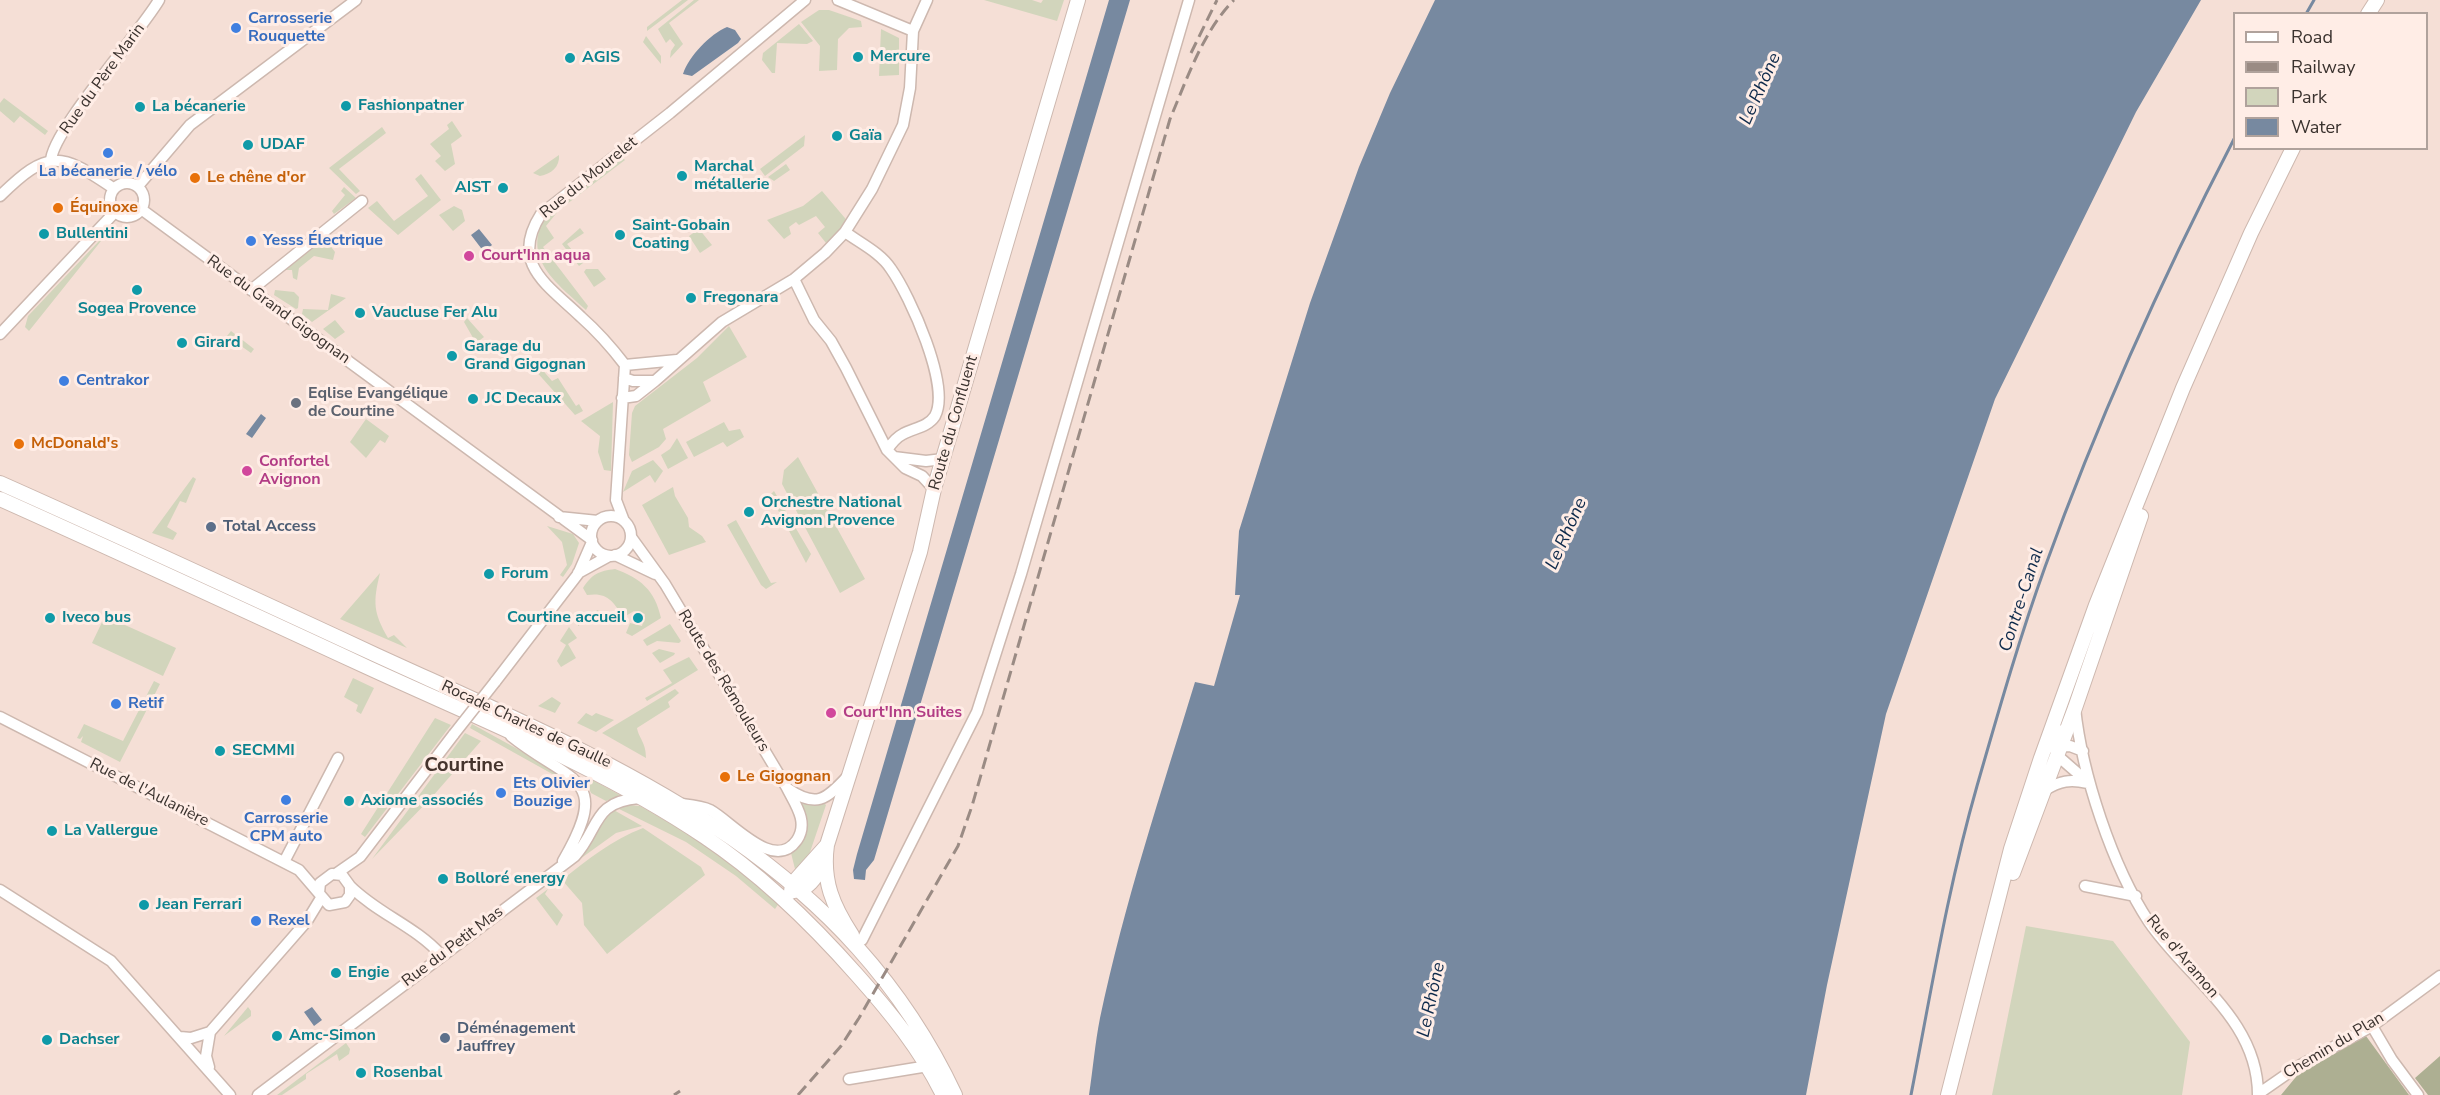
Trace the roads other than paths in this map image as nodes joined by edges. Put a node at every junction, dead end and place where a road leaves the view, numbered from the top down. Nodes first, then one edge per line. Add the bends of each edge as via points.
1 (159, 0) edge
2 (356, 0) edge
3 (805, 0) edge
4 (838, 0) edge
5 (927, 0) edge
6 (1078, 0) edge
7 (1189, 0) edge
8 (913, 31) junction
9 (2292, 150) edge
10 (51, 161) junction
11 (138, 186) junction
12 (113, 188) junction
13 (0, 196) edge
14 (362, 201) dead end
15 (141, 209) junction
16 (115, 212) junction
17 (845, 232) junction
18 (794, 279) junction
19 (251, 290) junction
20 (0, 334) edge
21 (677, 360) junction
22 (625, 365) junction
23 (624, 378) junction
24 (655, 381) junction
25 (2184, 388) junction
26 (622, 398) junction
27 (890, 453) junction
28 (943, 459) junction
29 (0, 483) edge
30 (934, 489) junction
31 (0, 499) edge
32 (616, 500) junction
33 (559, 517) junction
34 (602, 519) junction
35 (624, 520) junction
36 (631, 537) junction
37 (592, 541) junction
38 (612, 556) junction
39 (578, 574) junction
40 (658, 576) junction
41 (2078, 655) junction
42 (2075, 708) junction
43 (0, 717) edge
44 (504, 730) junction
45 (2057, 749) junction
46 (2083, 751) junction
47 (338, 758) dead end
48 (2041, 758) junction
49 (848, 776) junction
50 (2090, 784) junction
51 (787, 788) junction
52 (2045, 790) junction
53 (639, 798) junction
54 (682, 804) junction
55 (708, 839) junction
56 (826, 845) junction
57 (360, 857) junction
58 (284, 862) junction
59 (824, 863) junction
60 (562, 864) junction
61 (299, 870) junction
62 (332, 874) junction
63 (350, 885) junction
64 (2085, 886) dead end
65 (794, 889) junction
66 (0, 890) edge
67 (320, 896) junction
68 (2136, 896) junction
69 (345, 902) junction
70 (372, 906) junction
71 (796, 912) junction
72 (1994, 921) junction
73 (862, 947) junction
74 (441, 955) junction
75 (2440, 976) edge
76 (2372, 1026) junction
77 (210, 1032) junction
78 (180, 1037) junction
79 (928, 1066) junction
80 (209, 1069) junction
81 (849, 1079) dead end
82 (2258, 1094) edge
83 (230, 1095) edge
84 (258, 1095) edge
85 (943, 1095) edge
86 (955, 1095) edge
87 (1948, 1095) edge
88 (2418, 1095) edge

1 - 10 street, Rue du Père Marin via 71,120
2 - 11 street via 190,126
3 - 22 street, Rue du Mourelet via 541,214 534,226 528,245 537,275 600,335
4 - 8 street
5 - 8 street
6 - 28 main road, Route du Confluent
7 - 73 street via 1022,574 977,712 871,919
8 - 17 street via 910,88 903,124 872,189
9 - 25 main road via 2251,233
10 - 12 street via 80,165
10 - 13 street via 39,164
11 - 12 street via 125,182
11 - 15 street via 143,193
12 - 16 street via 109,201
14 - 19 street
15 - 16 street via 129,217
15 - 19 street, Rue du Grand Gigognan
16 - 20 street
17 - 18 street
17 - 27 street via 891,268 921,328 938,377 935,415 927,424 902,435
18 - 21 street via 722,322
18 - 27 street
19 - 33 street, Rue du Grand Gigognan
21 - 22 street
21 - 24 street
22 - 23 street
23 - 24 street
23 - 26 street
24 - 26 street via 636,396
25 - 41 main road
25 - 42 main road
26 - 32 street
27 - 28 street via 926,461
27 - 30 street
28 - 30 main road, Route du Confluent
29 - 54 main road, Rocade Charles de Gaulle via 538,729
30 - 49 main road, Route du Confluent via 920,552
31 - 44 main road, Rocade Charles de Gaulle
32 - 34 street
32 - 35 street
33 - 34 street
33 - 37 street, Rue du Grand Gigognan
34 - 35 street via 615,516
34 - 37 street via 592,529
35 - 36 street
36 - 38 street via 626,549
36 - 40 street, Route des Rémouleurs
37 - 38 street via 598,551
37 - 39 street
38 - 39 street
38 - 40 street
39 - 57 street, bridge
40 - 51 street, Route des Rémouleurs
41 - 45 street
41 - 48 main road
42 - 45 main road
42 - 46 street
43 - 58 street, Rue de l'Aulanière
44 - 53 main road, Rocade Charles de Gaulle
44 - 60 street via 534,754 566,772 584,794 586,808 581,831
45 - 46 street
45 - 48 street
45 - 50 street, Rue d'Aramon
45 - 52 main road
46 - 50 street
47 - 58 street
48 - 72 main road via 2011,849
49 - 51 street via 826,797 815,800 804,800
49 - 56 main road, Route du Confluent
50 - 52 street via 2072,779
50 - 68 street, Rue d'Aramon via 2113,849
51 - 54 street, Route des Rémouleurs via 802,826 796,841 784,850 766,850 708,809
52 - 72 main road
53 - 55 main road, Rocade Charles de Gaulle
53 - 60 street, Rue du Petit Mas via 619,800 604,809 593,822 586,843
54 - 65 main road, Rocade Charles de Gaulle via 739,842
55 - 65 main road via 741,855 779,885
55 - 71 main road, Rocade Charles de Gaulle
56 - 59 main road
56 - 65 main road
57 - 62 street
57 - 63 street
58 - 61 street, Rue de l'Aulanière
59 - 65 main road via 809,885
59 - 73 main road via 829,894
60 - 74 street, Rue du Petit Mas
61 - 62 street, Rue de l'Aulanière
61 - 67 street, Rue de l'Aulanière
62 - 63 street
62 - 67 street via 320,883
63 - 69 street
63 - 70 street
64 - 68 street
65 - 71 main road
65 - 73 main road, Rocade Charles de Gaulle
66 - 78 street via 111,961
67 - 69 street via 329,905
67 - 77 street via 308,921
68 - 82 street, Rue d'Aramon via 2150,922 2240,1028 2250,1052
69 - 70 street
70 - 74 street via 402,921
71 - 79 main road, Rocade Charles de Gaulle via 890,1012
72 - 87 main road
73 - 86 main road, Rocade Charles de Gaulle via 902,1005
74 - 84 street, Rue du Petit Mas
75 - 76 street, Chemin du Plan
76 - 82 street, Chemin du Plan via 2296,1067
76 - 88 street
77 - 78 street
77 - 80 street via 206,1056
78 - 80 street
79 - 81 street
79 - 85 main road, Rocade Charles de Gaulle
80 - 83 street

